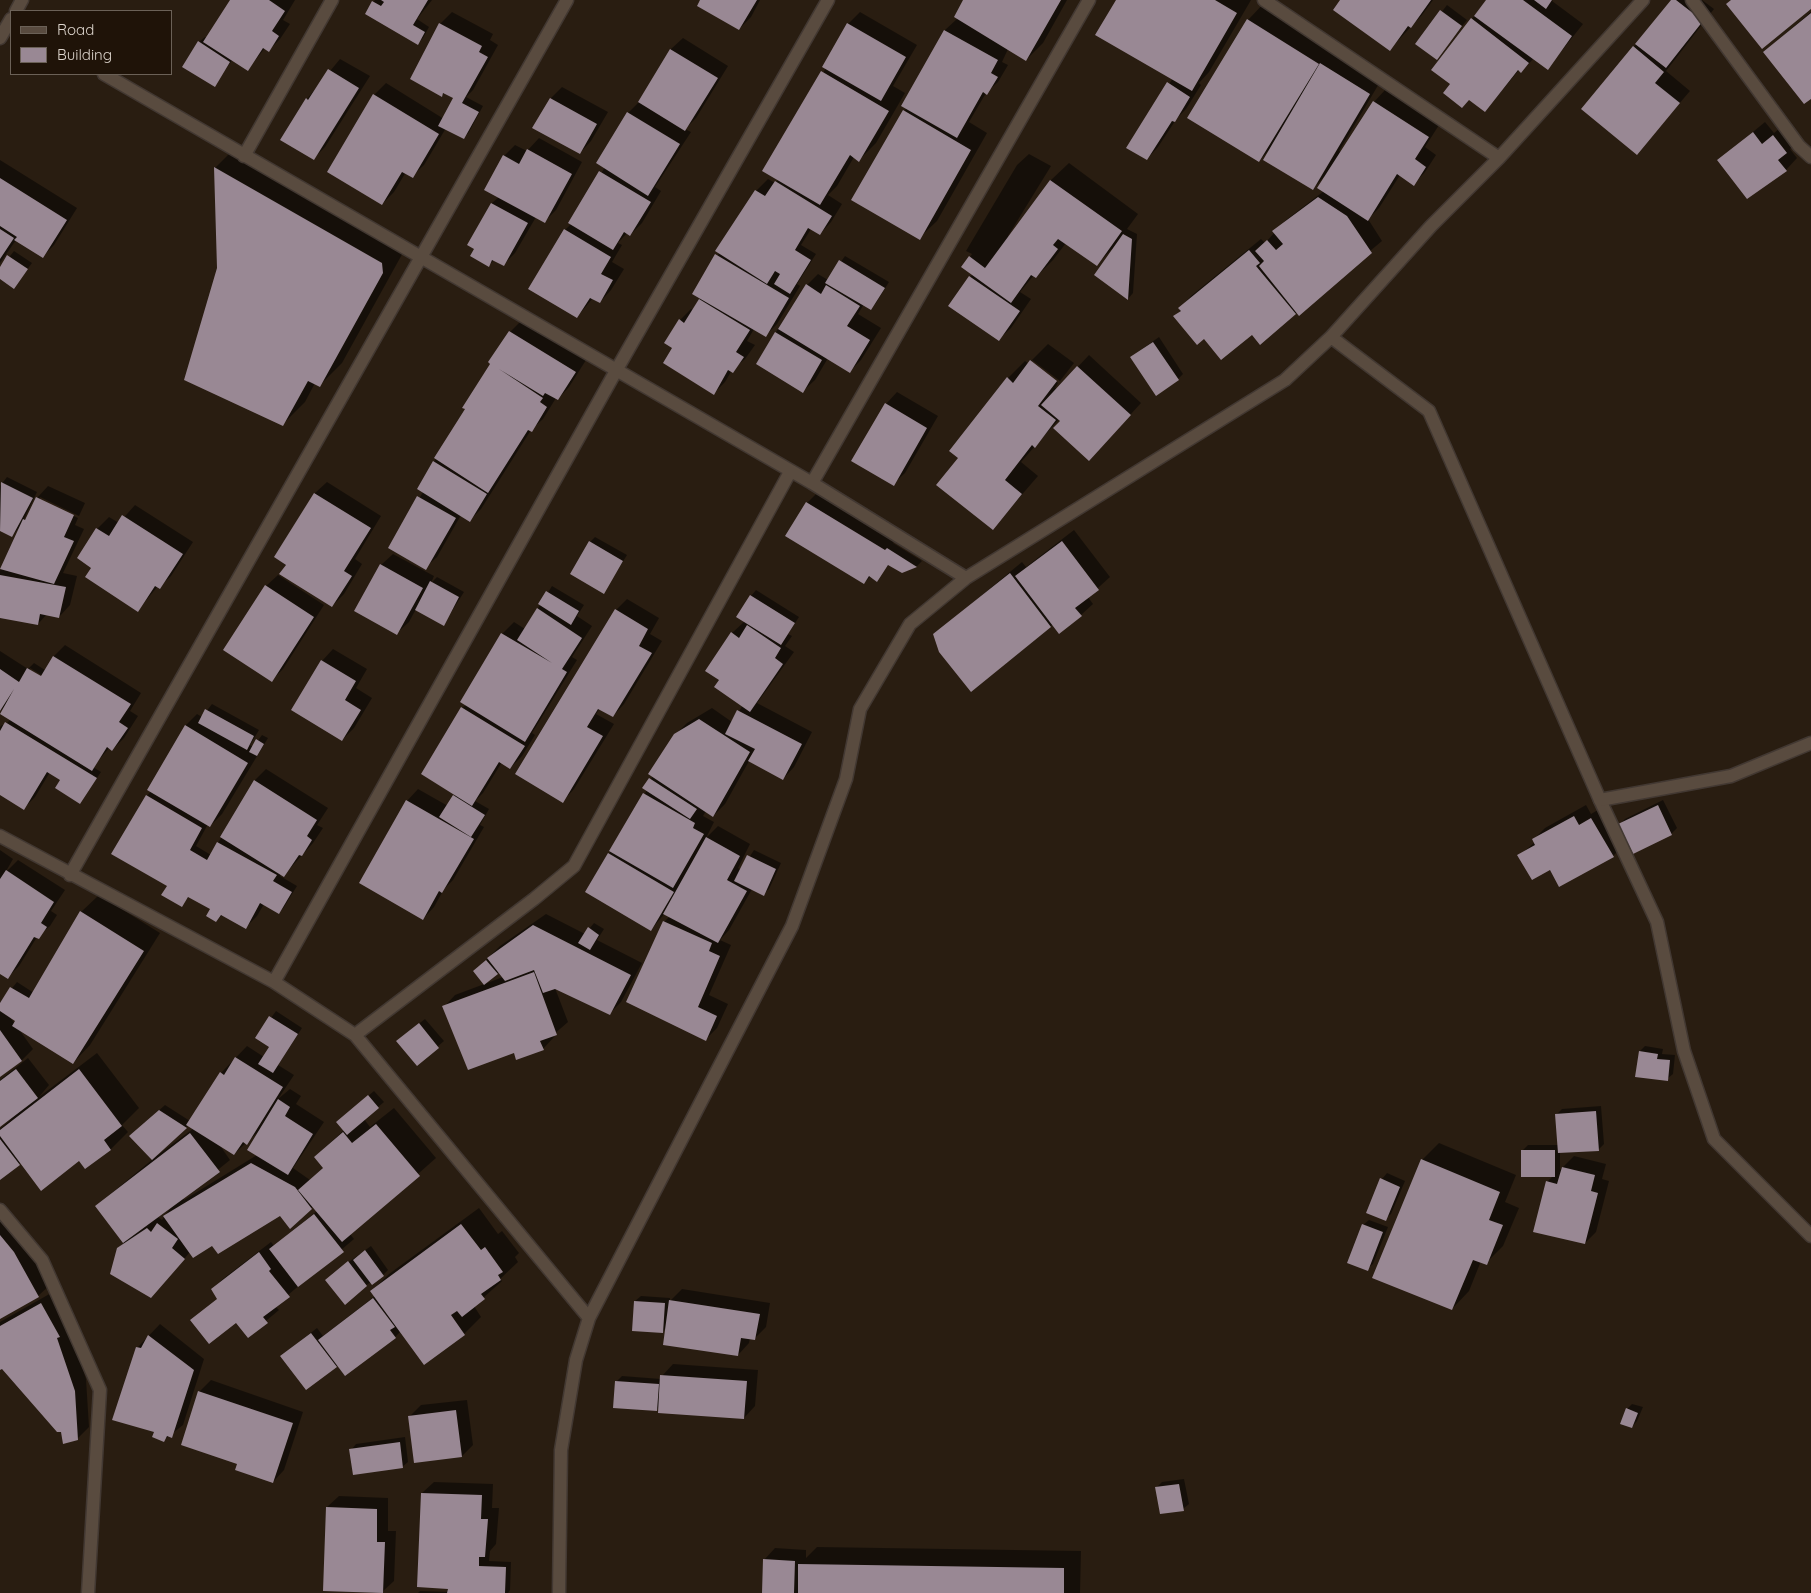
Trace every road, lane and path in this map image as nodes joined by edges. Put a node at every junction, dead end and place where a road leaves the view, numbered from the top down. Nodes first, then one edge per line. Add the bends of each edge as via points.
1 (332, 0) edge
2 (567, 0) edge
3 (828, 0) edge
4 (1090, 0) edge
5 (1264, 0) edge
6 (1643, 0) edge
7 (1692, 0) edge
8 (10, 21) edge
9 (0, 38) edge
10 (106, 75) edge
11 (244, 156) junction
12 (1811, 157) edge
13 (1499, 158) junction
14 (420, 258) junction
15 (1331, 337) junction
16 (617, 370) junction
17 (790, 472) junction
18 (812, 483) junction
19 (966, 578) junction
20 (1811, 743) edge
21 (1600, 800) junction
22 (0, 836) edge
23 (70, 875) junction
24 (274, 982) junction
25 (355, 1035) junction
26 (0, 1210) edge
27 (1811, 1236) edge
28 (589, 1318) junction
29 (88, 1593) edge
30 (559, 1593) edge

1 - 11 street
2 - 14 street
3 - 16 street
4 - 18 street
5 - 13 street
6 - 13 street
7 - 12 street via 1798,146
8 - 9 street
10 - 11 street
11 - 14 street
13 - 15 street via 1431,226
14 - 16 street
14 - 23 street
15 - 19 street via 1285,380
15 - 21 street via 1429,411
16 - 17 street
16 - 24 street
17 - 18 street
17 - 25 street via 574,866
18 - 19 street
19 - 28 street via 910,624 860,709 846,779 792,926
20 - 21 street via 1731,776
21 - 27 street via 1657,922 1684,1051 1714,1139
22 - 23 street
23 - 24 street
24 - 25 street
25 - 28 street
26 - 29 street via 42,1260 100,1390
28 - 30 street via 576,1360 561,1450

